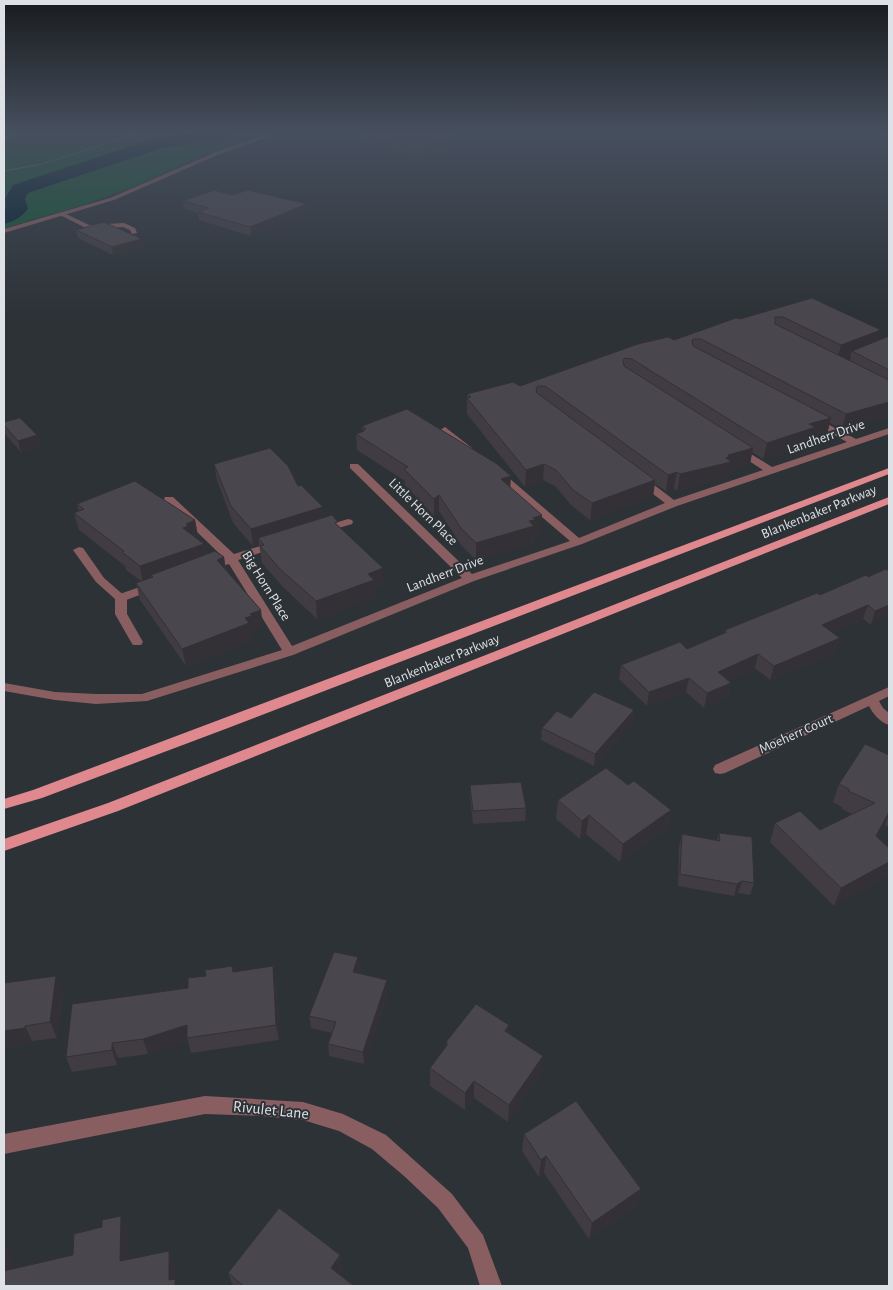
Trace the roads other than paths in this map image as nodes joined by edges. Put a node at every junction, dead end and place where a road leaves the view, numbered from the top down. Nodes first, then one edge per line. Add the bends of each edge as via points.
1 (125, 193) edge
2 (62, 214) junction
3 (4, 231) edge
4 (134, 233) edge
5 (805, 416) edge
6 (445, 430) edge
7 (889, 431) edge
8 (856, 442) junction
9 (731, 445) edge
10 (474, 455) edge
11 (354, 466) dead end
12 (489, 467) edge
13 (889, 471) edge
14 (772, 472) junction
15 (634, 475) edge
16 (169, 499) dead end
17 (889, 500) edge
18 (673, 504) junction
19 (348, 522) dead end
20 (312, 533) edge
21 (285, 542) edge
22 (578, 542) junction
23 (79, 550) dead end
24 (231, 558) junction
25 (194, 571) edge
26 (470, 579) junction
27 (167, 581) edge
28 (121, 598) junction
29 (137, 642) dead end
30 (289, 652) junction
31 (4, 687) edge
32 (889, 691) edge
33 (872, 700) junction
34 (889, 720) edge
35 (720, 769) dead end
36 (4, 804) edge
37 (4, 845) edge
38 (4, 1144) edge
39 (491, 1286) edge

1 - 2 street
2 - 3 street
2 - 4 street via 88,227 124,225
5 - 8 street
6 - 10 street
7 - 8 street, Landherr Drive
8 - 14 street, Landherr Drive
9 - 14 street
11 - 26 street, Little Horn Place
12 - 22 street
13 - 36 main road, Blankenbaker Parkway via 223,725
14 - 18 street, Landherr Drive
15 - 18 street
16 - 24 street, Big Horn Place
17 - 37 main road, Blankenbaker Parkway via 113,807
18 - 22 street, Landherr Drive
19 - 20 street
21 - 24 street
22 - 26 street, Landherr Drive
23 - 28 street via 100,580
24 - 25 street
24 - 30 street, Big Horn Place
26 - 30 street, Landherr Drive
27 - 28 street
28 - 29 street via 121,614
30 - 31 street, Landherr Drive via 142,698 80,698
32 - 33 street, Moeherr Court
33 - 34 street via 878,711
33 - 35 street, Moeherr Court
38 - 39 street, Rivulet Lane via 205,1105 304,1111 343,1123 378,1142 445,1200 476,1242

